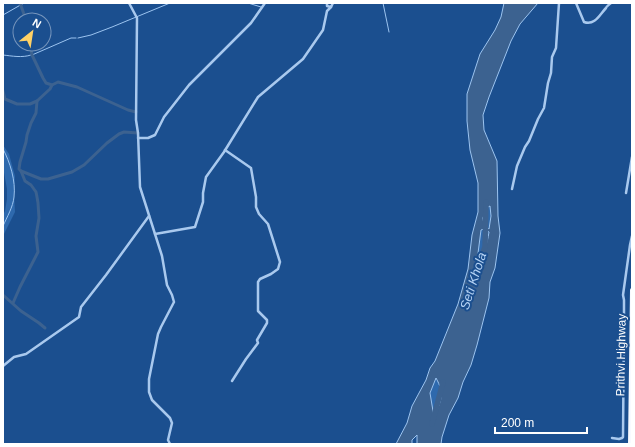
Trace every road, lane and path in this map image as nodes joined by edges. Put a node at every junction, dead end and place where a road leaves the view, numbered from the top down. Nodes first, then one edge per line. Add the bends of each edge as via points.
1 (129, 3) edge
2 (266, 3) edge
3 (327, 3) edge
4 (333, 3) edge
5 (559, 3) edge
6 (576, 3) edge
7 (611, 3) edge
8 (331, 7) junction
9 (138, 138) junction
10 (225, 150) junction
11 (632, 157) edge
12 (512, 189) dead end
13 (626, 193) dead end
14 (149, 216) junction
15 (154, 234) junction
16 (632, 236) edge
17 (632, 290) edge
18 (3, 366) edge
19 (232, 381) dead end
20 (612, 438) dead end
21 (170, 444) edge
22 (630, 444) edge

1 - 9 street via 137,18
2 - 9 street via 251,23 189,85 164,117 155,135
3 - 8 street via 327,6
4 - 8 street
5 - 12 street via 556,48 552,57 544,108 517,166
6 - 7 street via 584,22 590,23
8 - 10 street via 327,11 323,30 303,59 258,97
9 - 14 street via 140,187
10 - 15 street via 206,178 203,202 195,227
10 - 19 street via 251,168 256,207 268,224 280,262 278,269 258,282 258,311 267,323 257,340 258,343
11 - 13 street
14 - 15 street
14 - 18 street via 81,307 79,317 26,354 14,357
15 - 21 street via 162,256 167,286 174,302 158,334 149,392 152,400 170,418
16 - 20 street via 623,295 623,436 620,439
17 - 22 highway, Prithvi Highway

